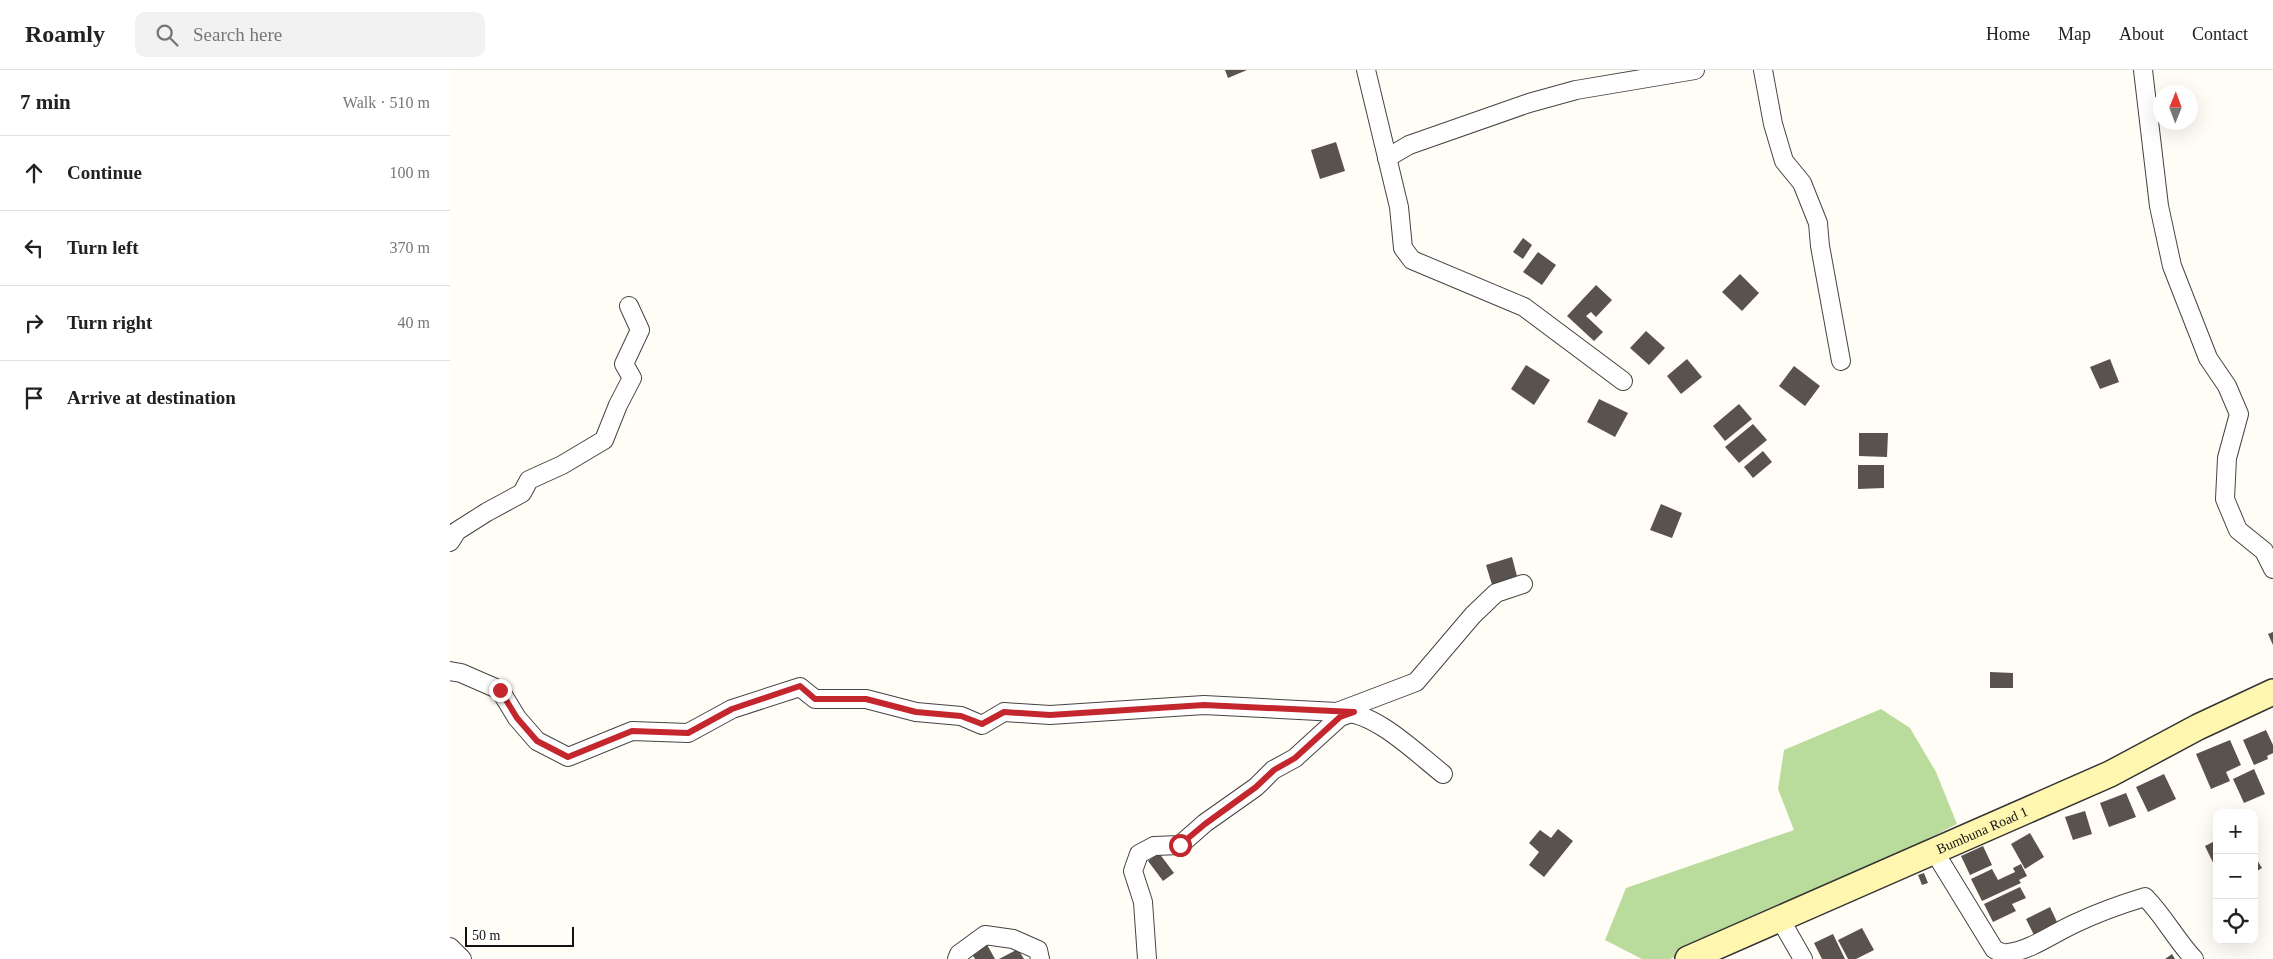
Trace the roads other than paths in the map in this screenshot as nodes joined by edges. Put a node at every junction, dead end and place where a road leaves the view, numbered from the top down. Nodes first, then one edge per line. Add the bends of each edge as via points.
1 (1366, 70) edge
2 (1695, 70) edge
3 (1763, 70) edge
4 (2143, 70) edge
5 (1387, 158) junction
6 (629, 306) dead end
7 (1842, 360) dead end
8 (1623, 381) dead end
9 (450, 542) edge
10 (2273, 570) edge
11 (1523, 584) dead end
12 (450, 671) edge
13 (2273, 692) edge
14 (1346, 712) junction
15 (1443, 774) dead end
16 (1934, 851) junction
17 (1779, 917) junction
18 (450, 947) edge
19 (462, 959) edge
20 (958, 959) edge
21 (1040, 959) edge
22 (1147, 959) edge
23 (1688, 959) edge
24 (1803, 959) edge
25 (2194, 959) edge

1 - 5 street
2 - 5 street via 1576,90 1529,103 1409,145
3 - 7 street via 1784,161 1802,183 1818,224
4 - 10 street via 2159,206 2172,266 2208,358 2227,386 2238,414 2228,458 2225,499 2238,530 2264,551
5 - 8 street via 1400,208 1403,248 1412,260 1524,307
6 - 9 street via 640,330 624,364 632,378 604,440 529,480 522,493 457,531
11 - 14 street via 1496,593 1416,682
12 - 14 street via 500,690 517,718 537,741 568,757 632,731 688,733 732,709 800,686 815,699 866,699 916,712 961,716 982,724 1004,712 1050,715 1204,705
13 - 16 main road, Bumbuna Road 1 via 2110,774
14 - 15 street via 1412,746
14 - 22 street via 1295,758 1274,770 1180,845 1154,846 1139,854 1133,871 1143,902
16 - 17 main road, Bumbuna Road 1
16 - 25 street via 1994,948 2000,952 2006,954 2026,947 2092,916 2145,897
17 - 23 main road, Bumbuna Road 1
17 - 24 street
18 - 19 street
20 - 21 street via 959,954 985,936 1012,939 1038,950

